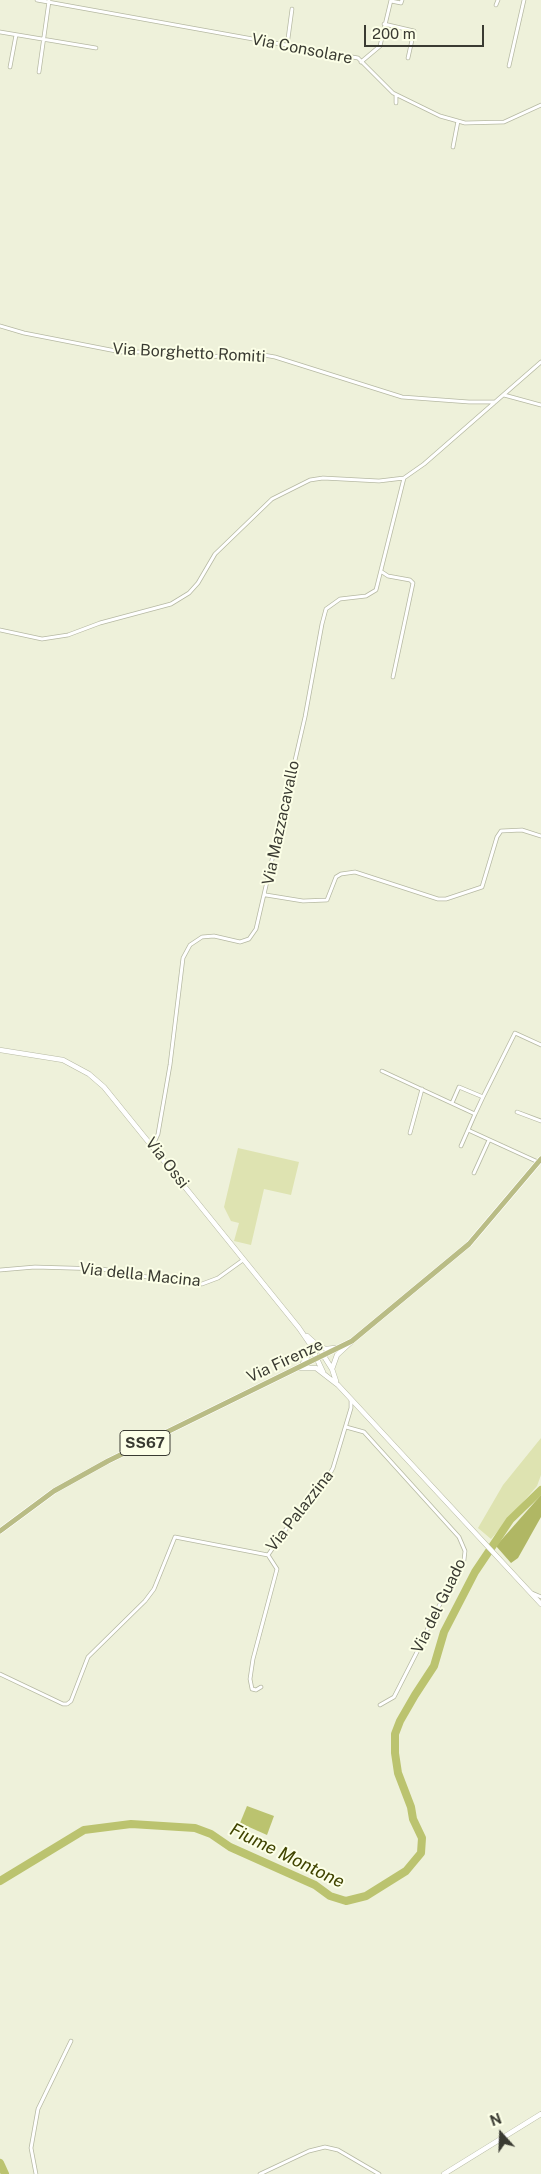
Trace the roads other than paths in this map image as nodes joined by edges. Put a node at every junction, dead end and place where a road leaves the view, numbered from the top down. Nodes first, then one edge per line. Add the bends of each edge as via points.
1 (37, 0) edge
2 (402, 0) edge
3 (498, 0) edge
4 (524, 0) edge
5 (49, 1) edge
6 (391, 1) edge
7 (496, 5) dead end
8 (292, 9) dead end
9 (384, 24) junction
10 (0, 32) edge
11 (16, 35) junction
12 (44, 40) junction
13 (287, 46) junction
14 (96, 48) dead end
15 (408, 58) dead end
16 (361, 62) junction
17 (509, 66) dead end
18 (10, 67) dead end
19 (39, 72) dead end
20 (396, 95) junction
21 (396, 103) dead end
22 (541, 105) edge
23 (458, 121) junction
24 (453, 147) dead end
25 (0, 326) edge
26 (541, 362) edge
27 (503, 395) junction
28 (495, 402) junction
29 (541, 405) edge
30 (404, 478) junction
31 (382, 572) junction
32 (0, 630) edge
33 (393, 677) dead end
34 (541, 836) edge
35 (266, 895) junction
36 (541, 1045) edge
37 (0, 1050) edge
38 (382, 1071) dead end
39 (422, 1089) junction
40 (483, 1097) junction
41 (452, 1103) junction
42 (516, 1112) dead end
43 (476, 1114) junction
44 (541, 1121) edge
45 (468, 1130) junction
46 (410, 1133) dead end
47 (489, 1140) junction
48 (153, 1145) junction
49 (462, 1146) dead end
50 (539, 1160) edge
51 (474, 1173) dead end
52 (243, 1260) junction
53 (0, 1270) edge
54 (299, 1328) junction
55 (352, 1342) junction
56 (317, 1345) junction
57 (312, 1350) junction
58 (324, 1356) junction
59 (317, 1359) junction
60 (298, 1368) junction
61 (332, 1369) junction
62 (323, 1372) junction
63 (338, 1385) junction
64 (351, 1400) junction
65 (346, 1427) junction
66 (0, 1531) edge
67 (268, 1555) junction
68 (529, 1592) junction
69 (541, 1597) edge
70 (541, 1604) edge
71 (0, 1674) edge
72 (261, 1687) dead end
73 (380, 1705) dead end
74 (71, 2041) dead end
75 (541, 2114) edge
76 (36, 2174) edge
77 (260, 2174) edge
78 (380, 2174) edge
79 (444, 2174) edge

1 - 5 street, Via Consolare
2 - 6 street via 401,3
3 - 7 street
4 - 17 street
5 - 12 street
5 - 13 street, Via Consolare
6 - 9 street
8 - 13 street
9 - 15 street via 414,31
9 - 16 street via 380,46
10 - 11 street
11 - 12 street
11 - 18 street
12 - 14 street
12 - 19 street
13 - 16 street, Via Consolare via 358,58
16 - 20 street, Via Consolare
20 - 21 street
20 - 23 street, Via Consolare
22 - 23 street, Via Consolare via 504,122
23 - 24 street
25 - 28 street, Via Borghetto Romiti via 121,352 166,352 209,357 252,353 402,396
26 - 27 street
27 - 28 street
27 - 29 street
28 - 30 street
30 - 31 street, Via Mazzacavallo
30 - 32 street via 310,480 272,499 215,554 198,583 171,604 68,635 42,639
31 - 33 street via 413,583
31 - 35 street, Via Mazzacavallo via 376,590 366,596 340,599 326,609
34 - 35 street via 522,830 501,831 482,887 446,898 438,899 355,872 336,877 327,900 303,901
35 - 48 street, Via Mazzacavallo via 256,929 249,939 240,942 214,936 202,937 190,945 183,958 170,1065 158,1134
36 - 40 street via 515,1033
37 - 48 street, Via Ossi via 50,1057 89,1074 120,1104
38 - 39 street
39 - 41 street
39 - 46 street
40 - 41 street via 459,1086
40 - 43 street
41 - 43 street
42 - 44 street
43 - 45 street
45 - 47 street
45 - 49 street
47 - 50 street
47 - 51 street
48 - 52 street, Via Ossi
50 - 55 main road, Via Firenze via 469,1244
52 - 53 street, Via della Macina via 218,1278 202,1284 102,1269 35,1266
52 - 54 street, Via Ossi
54 - 56 street, Via Ossi
54 - 57 street, Via Ossi
55 - 56 street via 326,1349
55 - 58 main road, Via Firenze
55 - 61 street via 337,1355
56 - 58 street, Via Ossi
57 - 59 street, Via Ossi
57 - 60 street
58 - 59 main road, Via Firenze
58 - 61 street, Via del Guado
59 - 60 main road, Via Firenze / SS67
59 - 62 street, Via del Guado
60 - 62 street via 310,1367
60 - 66 main road, Via Firenze / SS67 via 100,1465 54,1491
61 - 63 street, Via del Guado
62 - 63 street, Via del Guado
63 - 64 street, Via del Guado
64 - 65 street, Via Palazzina
64 - 68 street, Via del Guado
65 - 67 street, Via Palazzina via 334,1468 326,1481 314,1489
65 - 73 street, Via del Guado via 364,1432 459,1537 465,1551 464,1560 432,1617 394,1698
67 - 71 street, Via Palazzina via 175,1537 154,1589 88,1657 67,1704
67 - 72 street via 277,1569 259,1631 250,1679 252,1689
68 - 69 street
68 - 70 street, Via del Guado
74 - 76 street via 38,2110 31,2148
75 - 79 street
77 - 78 street via 325,2147 338,2150

